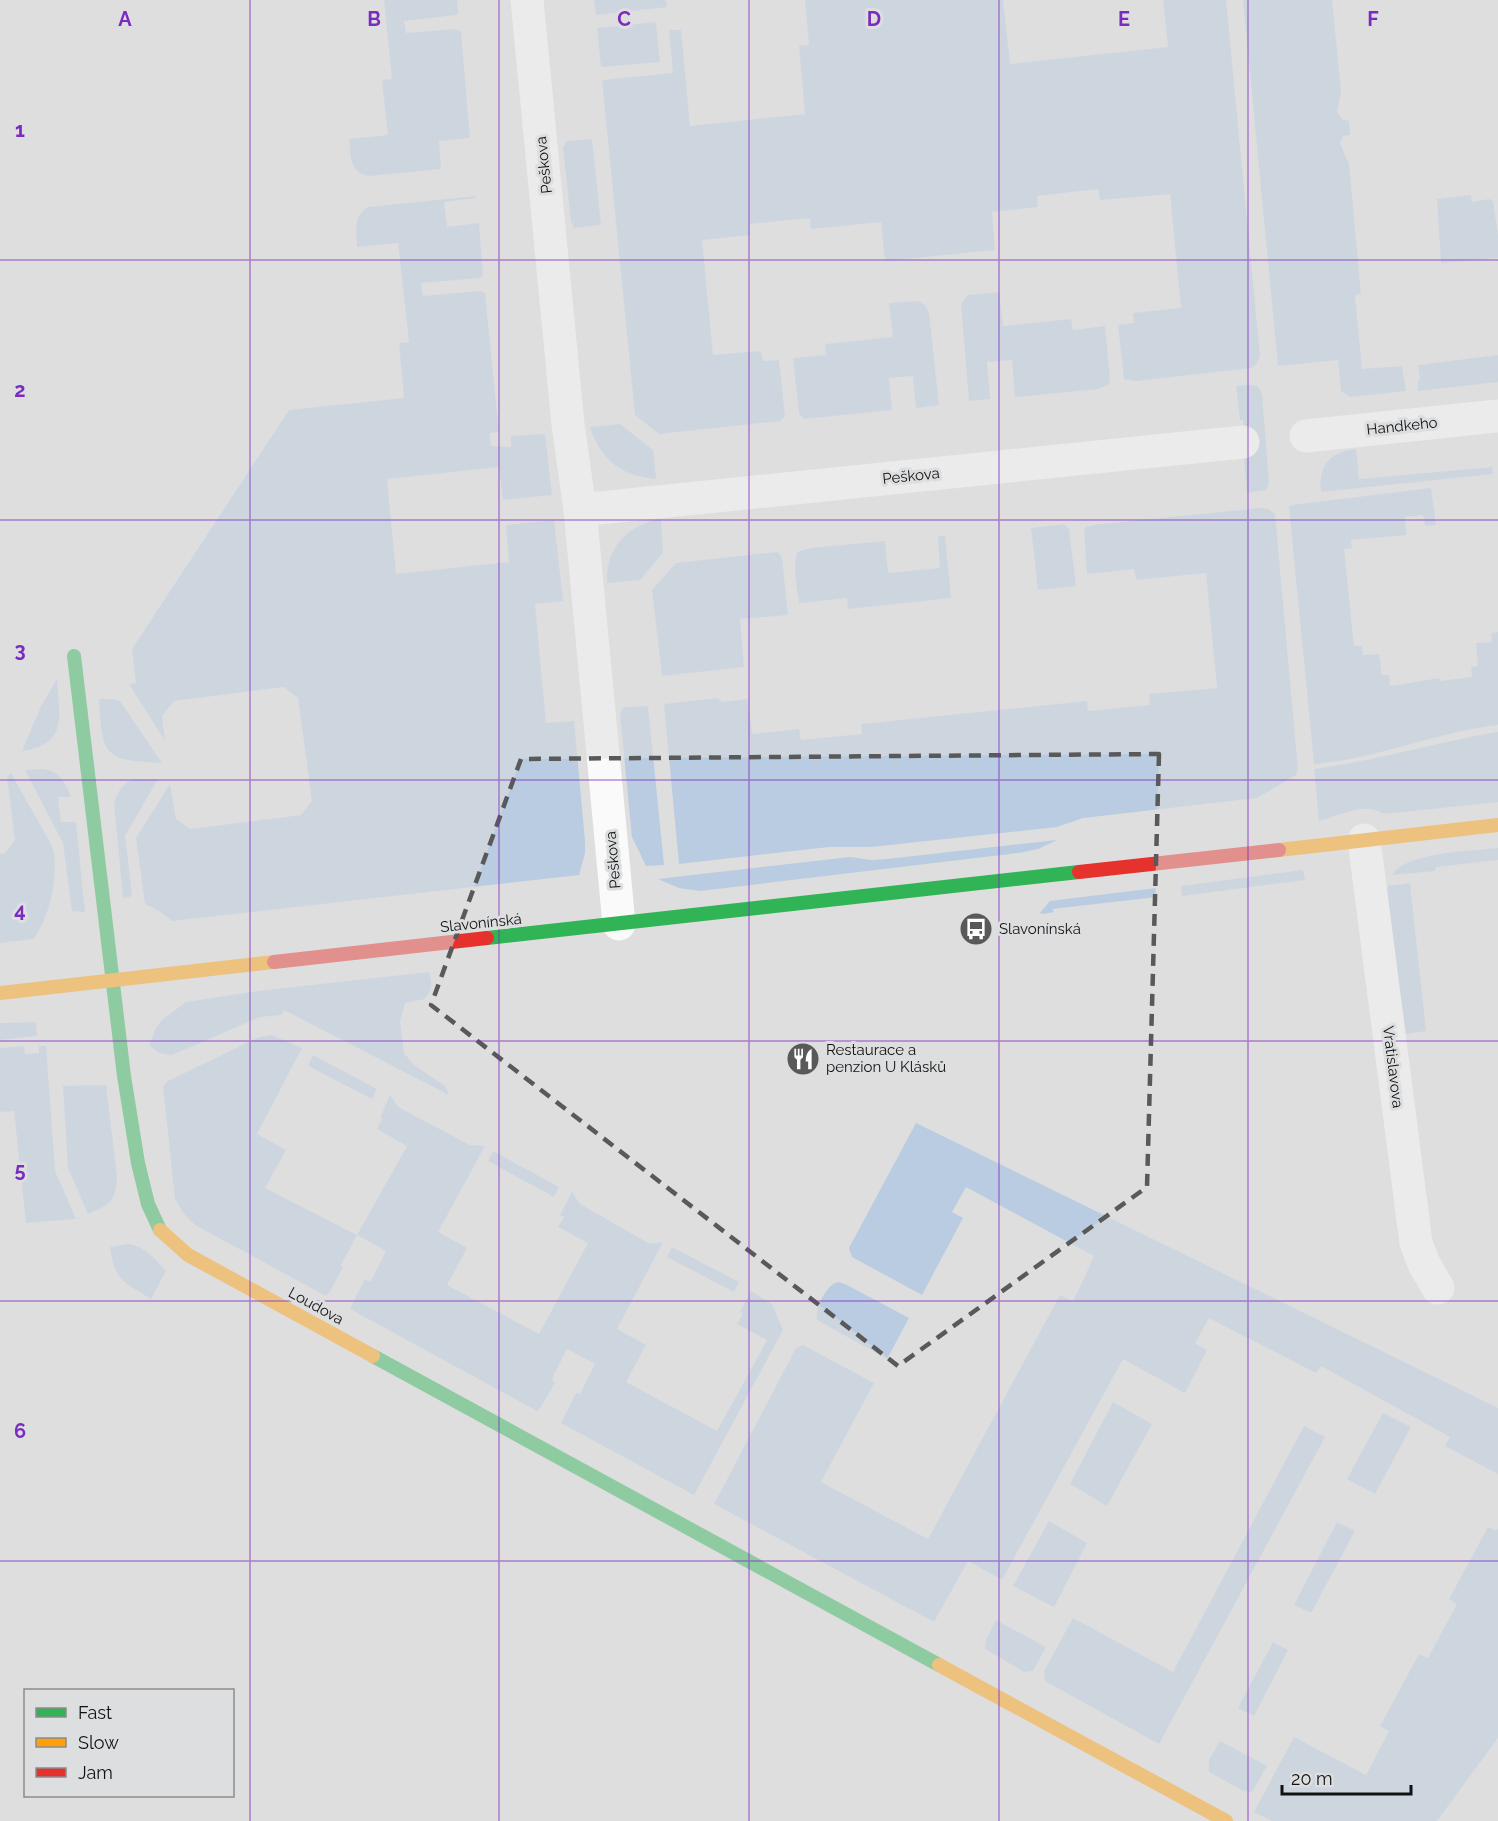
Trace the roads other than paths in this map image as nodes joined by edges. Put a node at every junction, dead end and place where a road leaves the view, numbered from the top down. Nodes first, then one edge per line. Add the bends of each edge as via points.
1 (526, 0) edge
2 (1498, 416) edge
3 (1306, 436) dead end
4 (1243, 442) dead end
5 (580, 510) junction
6 (74, 656) dead end
7 (1498, 825) edge
8 (1364, 840) junction
9 (619, 924) junction
10 (112, 981) junction
11 (0, 993) edge
12 (1438, 1288) dead end
13 (1227, 1821) edge

1 - 5 street, Peškova
2 - 3 street, Handkeho
4 - 5 street, Peškova
5 - 9 street, Peškova
6 - 10 street
7 - 8 street, Slavonínská
8 - 9 street, Slavonínská
8 - 12 street, Vratislavova via 1416,1243
9 - 10 street, Slavonínská
10 - 11 street, Slavonínská
10 - 13 street, Loudova via 138,1163 148,1204 161,1233 188,1255

